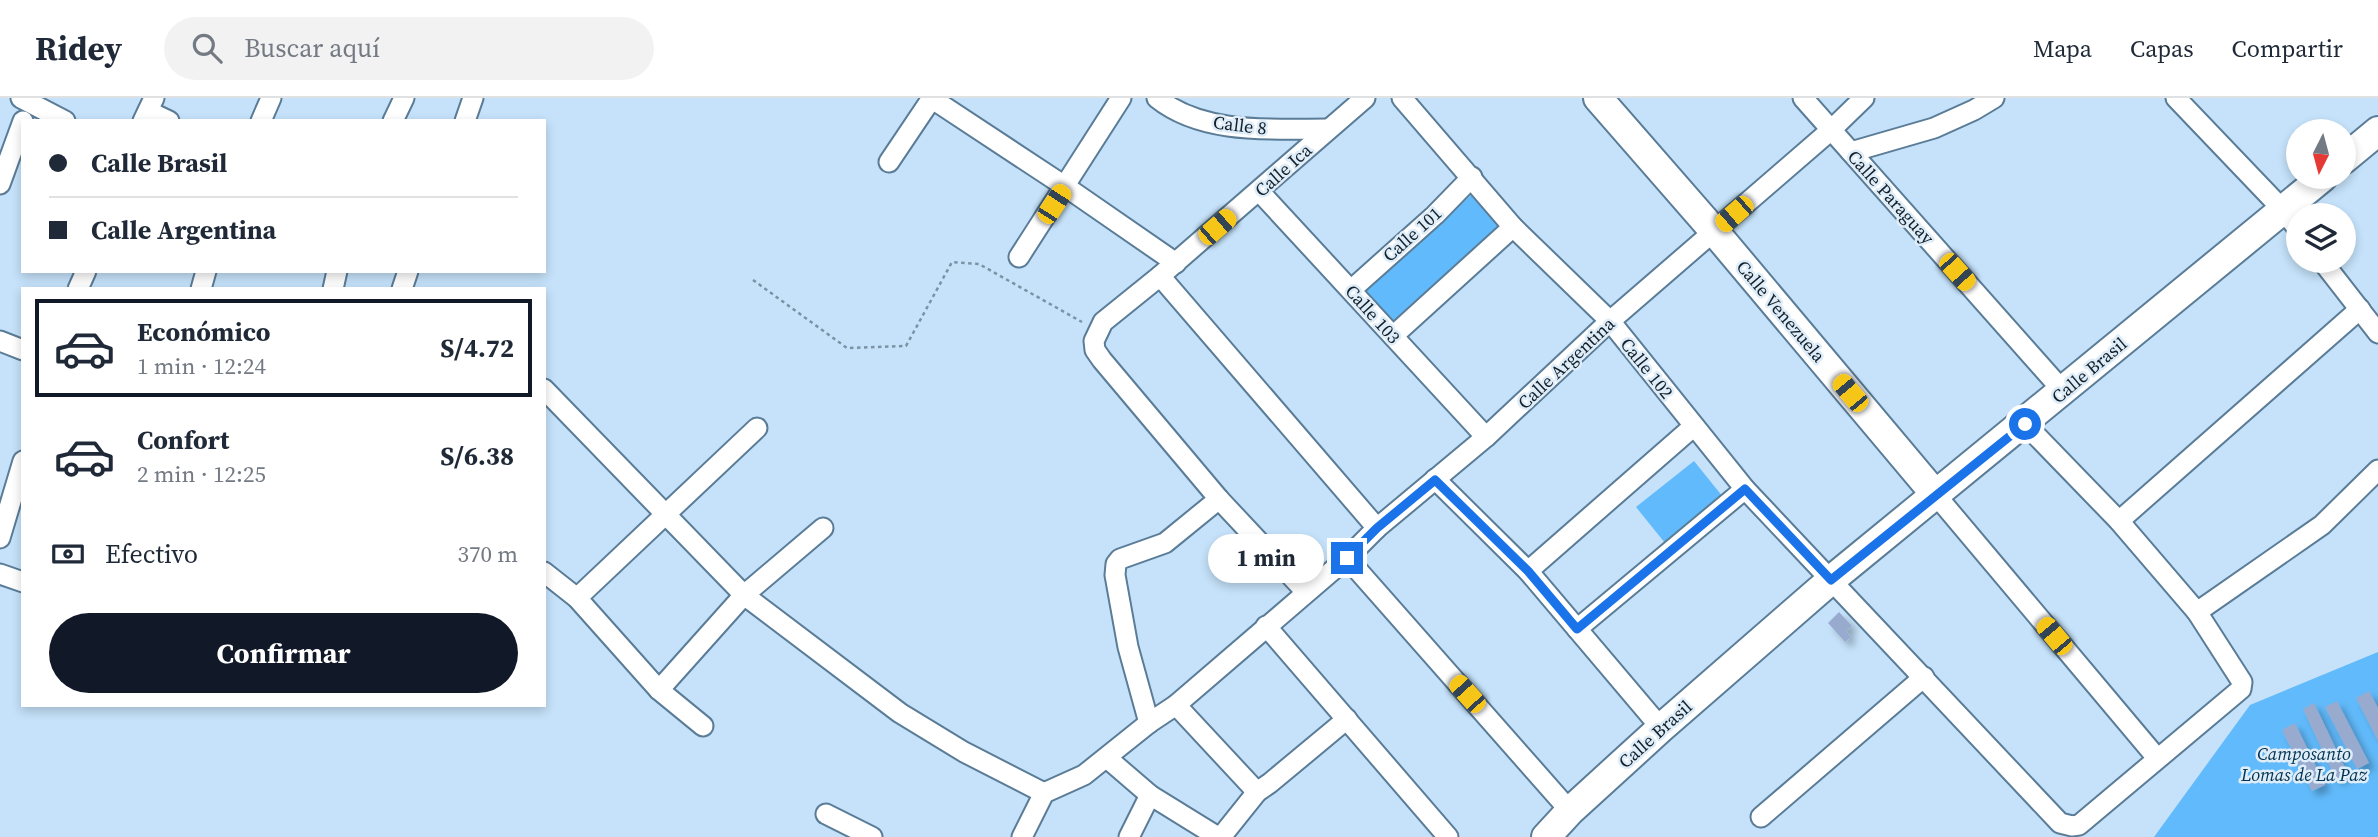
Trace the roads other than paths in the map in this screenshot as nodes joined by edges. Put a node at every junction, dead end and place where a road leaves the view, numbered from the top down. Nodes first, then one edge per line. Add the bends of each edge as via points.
1 (271, 98) edge
2 (404, 98) edge
3 (473, 98) edge
4 (932, 98) edge
5 (1121, 98) edge
6 (1157, 98) edge
7 (1365, 98) edge
8 (1402, 98) edge
9 (1598, 98) edge
10 (1803, 98) edge
11 (1864, 98) edge
12 (1994, 98) edge
13 (2176, 98) edge
14 (26, 108) edge
15 (148, 110) edge
16 (59, 119) edge
17 (165, 119) edge
18 (262, 119) edge
19 (394, 119) edge
20 (466, 119) edge
21 (21, 123) edge
22 (1328, 129) junction
23 (1831, 130) junction
24 (2378, 131) edge
25 (2356, 149) edge
26 (1851, 152) junction
27 (889, 162) dead end
28 (1472, 177) junction
29 (0, 184) edge
30 (1066, 187) junction
31 (2314, 189) edge
32 (1259, 191) junction
33 (2303, 203) edge
34 (2286, 216) edge
35 (2286, 223) edge
36 (1513, 227) junction
37 (1714, 231) junction
38 (1019, 257) dead end
39 (1176, 263) junction
40 (2332, 273) edge
41 (1160, 276) junction
42 (1351, 290) junction
43 (2360, 309) junction
44 (1610, 321) junction
45 (2378, 333) edge
46 (1393, 336) junction
47 (0, 341) edge
48 (21, 349) edge
49 (546, 391) edge
50 (2063, 391) junction
51 (2025, 424) junction
52 (1693, 426) junction
53 (757, 428) dead end
54 (1486, 437) junction
55 (21, 468) edge
56 (2378, 470) edge
57 (1435, 480) junction
58 (1745, 489) junction
59 (1935, 494) junction
60 (1219, 499) junction
61 (666, 514) junction
62 (2119, 521) junction
63 (823, 528) dead end
64 (1377, 528) junction
65 (0, 538) edge
66 (1347, 558) junction
67 (1528, 571) junction
68 (0, 574) edge
69 (546, 574) edge
70 (1831, 580) junction
71 (21, 581) edge
72 (1306, 593) junction
73 (744, 595) junction
74 (577, 598) junction
75 (2197, 612) junction
76 (1266, 626) junction
77 (1577, 629) junction
78 (1924, 677) junction
79 (659, 690) junction
80 (1176, 705) junction
81 (1346, 719) junction
82 (1149, 723) junction
83 (703, 726) dead end
84 (1661, 729) junction
85 (1107, 758) junction
86 (2157, 758) junction
87 (1256, 792) junction
88 (1044, 793) junction
89 (1150, 794) junction
90 (1570, 811) junction
91 (826, 814) dead end
92 (1761, 817) dead end
93 (873, 837) edge
94 (1022, 837) edge
95 (1129, 837) edge
96 (1219, 837) edge
97 (1448, 837) edge
98 (1546, 837) edge

1 - 18 street
2 - 19 street
3 - 20 street
4 - 27 street
4 - 30 street
5 - 30 street
6 - 22 street, Calle 8 via 1208,122 1259,129
7 - 22 street, Calle Ica
8 - 28 street, Calle 102
9 - 37 main road, Calle Venezuela
10 - 23 street, Calle Paraguay
11 - 23 street, Calle Argentina
12 - 26 street via 1934,128
13 - 34 street
14 - 16 street
15 - 17 street
21 - 29 street
22 - 32 street, Calle Ica
23 - 26 street, Calle Paraguay
23 - 37 street, Calle Argentina
24 - 25 main road
26 - 50 street, Calle Paraguay
28 - 36 street, Calle 102
28 - 42 street, Calle 101
30 - 38 street
30 - 39 street
31 - 33 main road, Calle Brasil
32 - 39 street, Calle Ica
32 - 42 street, Calle 103
35 - 50 main road, Calle Brasil
36 - 44 street, Calle 102
36 - 46 street
37 - 44 street, Calle Argentina
37 - 59 main road, Calle Venezuela
39 - 41 street, Calle Ica
40 - 43 street
41 - 60 street, Calle Ica via 1100,327 1095,350
41 - 64 street
42 - 46 street, Calle 103
43 - 45 street
43 - 62 street
44 - 52 street, Calle 102
44 - 54 street, Calle Argentina
46 - 54 street, Calle 103
47 - 48 street
49 - 61 street
50 - 51 main road, Calle Brasil
51 - 59 main road, Calle Brasil
51 - 62 street
52 - 58 street, Calle 102
52 - 67 street
53 - 61 street
54 - 57 street, Calle Argentina
55 - 65 street
56 - 75 street via 2322,525
57 - 64 street, Calle Argentina
57 - 67 street
58 - 70 street, Calle 102
58 - 77 street
59 - 70 main road, Calle Brasil
59 - 86 street
60 - 72 street
60 - 82 street via 1165,543 1116,564 1128,647
61 - 73 street
61 - 74 street
62 - 75 street
63 - 73 street
64 - 66 street, Calle Argentina
66 - 72 street, Calle Argentina
66 - 90 street
67 - 77 street
68 - 71 street
69 - 74 street
70 - 78 street, Calle 102
70 - 84 main road, Calle Brasil
72 - 76 street, Calle Argentina
73 - 79 street
73 - 88 street via 900,713
74 - 79 street
75 - 86 street, Calle 102 via 2239,675 2241,689
76 - 80 street, Calle Argentina
76 - 81 street
77 - 84 street
78 - 86 street, Calle 102 via 2060,823 2079,825
78 - 92 street
79 - 83 street
80 - 82 street, Calle Argentina
80 - 87 street
81 - 87 street
81 - 97 street
82 - 85 street, Calle Argentina
84 - 90 main road, Calle Brasil
85 - 88 street, Calle Argentina via 1084,775
85 - 89 street
87 - 96 street
88 - 94 street
89 - 95 street
89 - 96 street
90 - 98 main road, Calle Brasil
91 - 93 street

